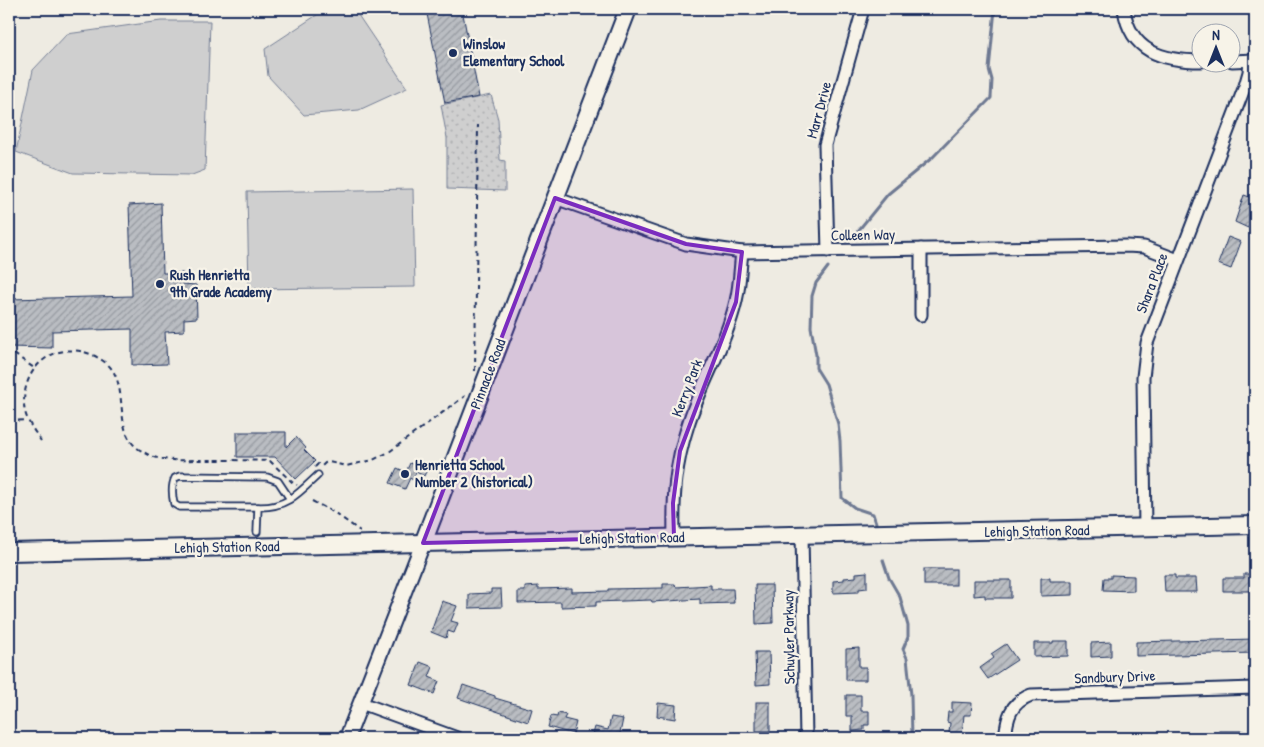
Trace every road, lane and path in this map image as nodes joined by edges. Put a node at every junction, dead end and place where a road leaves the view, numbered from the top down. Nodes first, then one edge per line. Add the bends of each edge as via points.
1 (628, 9) edge
2 (863, 9) edge
3 (1124, 9) edge
4 (1252, 60) edge
5 (1192, 61) edge
6 (478, 125) dead end
7 (555, 198) junction
8 (921, 250) junction
9 (828, 251) junction
10 (742, 252) junction
11 (1178, 260) junction
12 (921, 315) dead end
13 (14, 354) dead end
14 (35, 368) junction
15 (475, 371) dead end
16 (466, 395) dead end
17 (28, 420) junction
18 (9, 421) edge
19 (40, 441) dead end
20 (312, 470) dead end
21 (318, 475) dead end
22 (300, 481) dead end
23 (290, 499) junction
24 (312, 502) dead end
25 (258, 507) junction
26 (1255, 525) edge
27 (1145, 529) junction
28 (360, 531) dead end
29 (257, 532) dead end
30 (802, 535) junction
31 (674, 538) junction
32 (423, 543) junction
33 (9, 552) edge
34 (1255, 688) edge
35 (361, 703) junction
36 (347, 738) edge
37 (457, 738) edge
38 (806, 738) edge
39 (1005, 738) edge

1 - 7 main road, Pinnacle Road
2 - 9 street, Marr Drive via 824,145
3 - 5 street via 1127,23 1142,45 1170,60
4 - 11 street, Shara Place
6 - 15 path
7 - 10 street, Colleen Way via 686,244
7 - 32 main road, Pinnacle Road
8 - 9 street, Colleen Way
8 - 11 street, Colleen Way via 1127,246 1144,247
8 - 12 street
9 - 10 street, Colleen Way
10 - 31 street, Kerry Park via 736,302 680,451 673,503
11 - 27 street, Shara Place via 1153,322 1143,360
13 - 14 path
14 - 17 path via 28,377 25,395
14 - 22 path via 56,352 77,349 93,354 108,365 120,385 123,421 131,440 141,451 162,459 270,461 292,482 297,484
16 - 20 path via 389,452 373,460 346,466 329,462 322,466 318,464
17 - 18 path
17 - 19 path
21 - 23 lane
23 - 25 lane via 270,508
23 - 25 lane via 278,481 267,477 180,476 173,482 172,497 179,507
24 - 28 path
25 - 29 lane
26 - 27 main road, Lehigh Station Road
27 - 30 main road, Lehigh Station Road
30 - 31 main road, Lehigh Station Road
30 - 38 street, Schuyler Parkway
31 - 32 main road, Lehigh Station Road
32 - 33 main road, Lehigh Station Road
32 - 35 street, Pinnacle Road
34 - 39 street, Sandbury Drive via 1031,695 1012,707
35 - 36 street, Pinnacle Road
35 - 37 street

